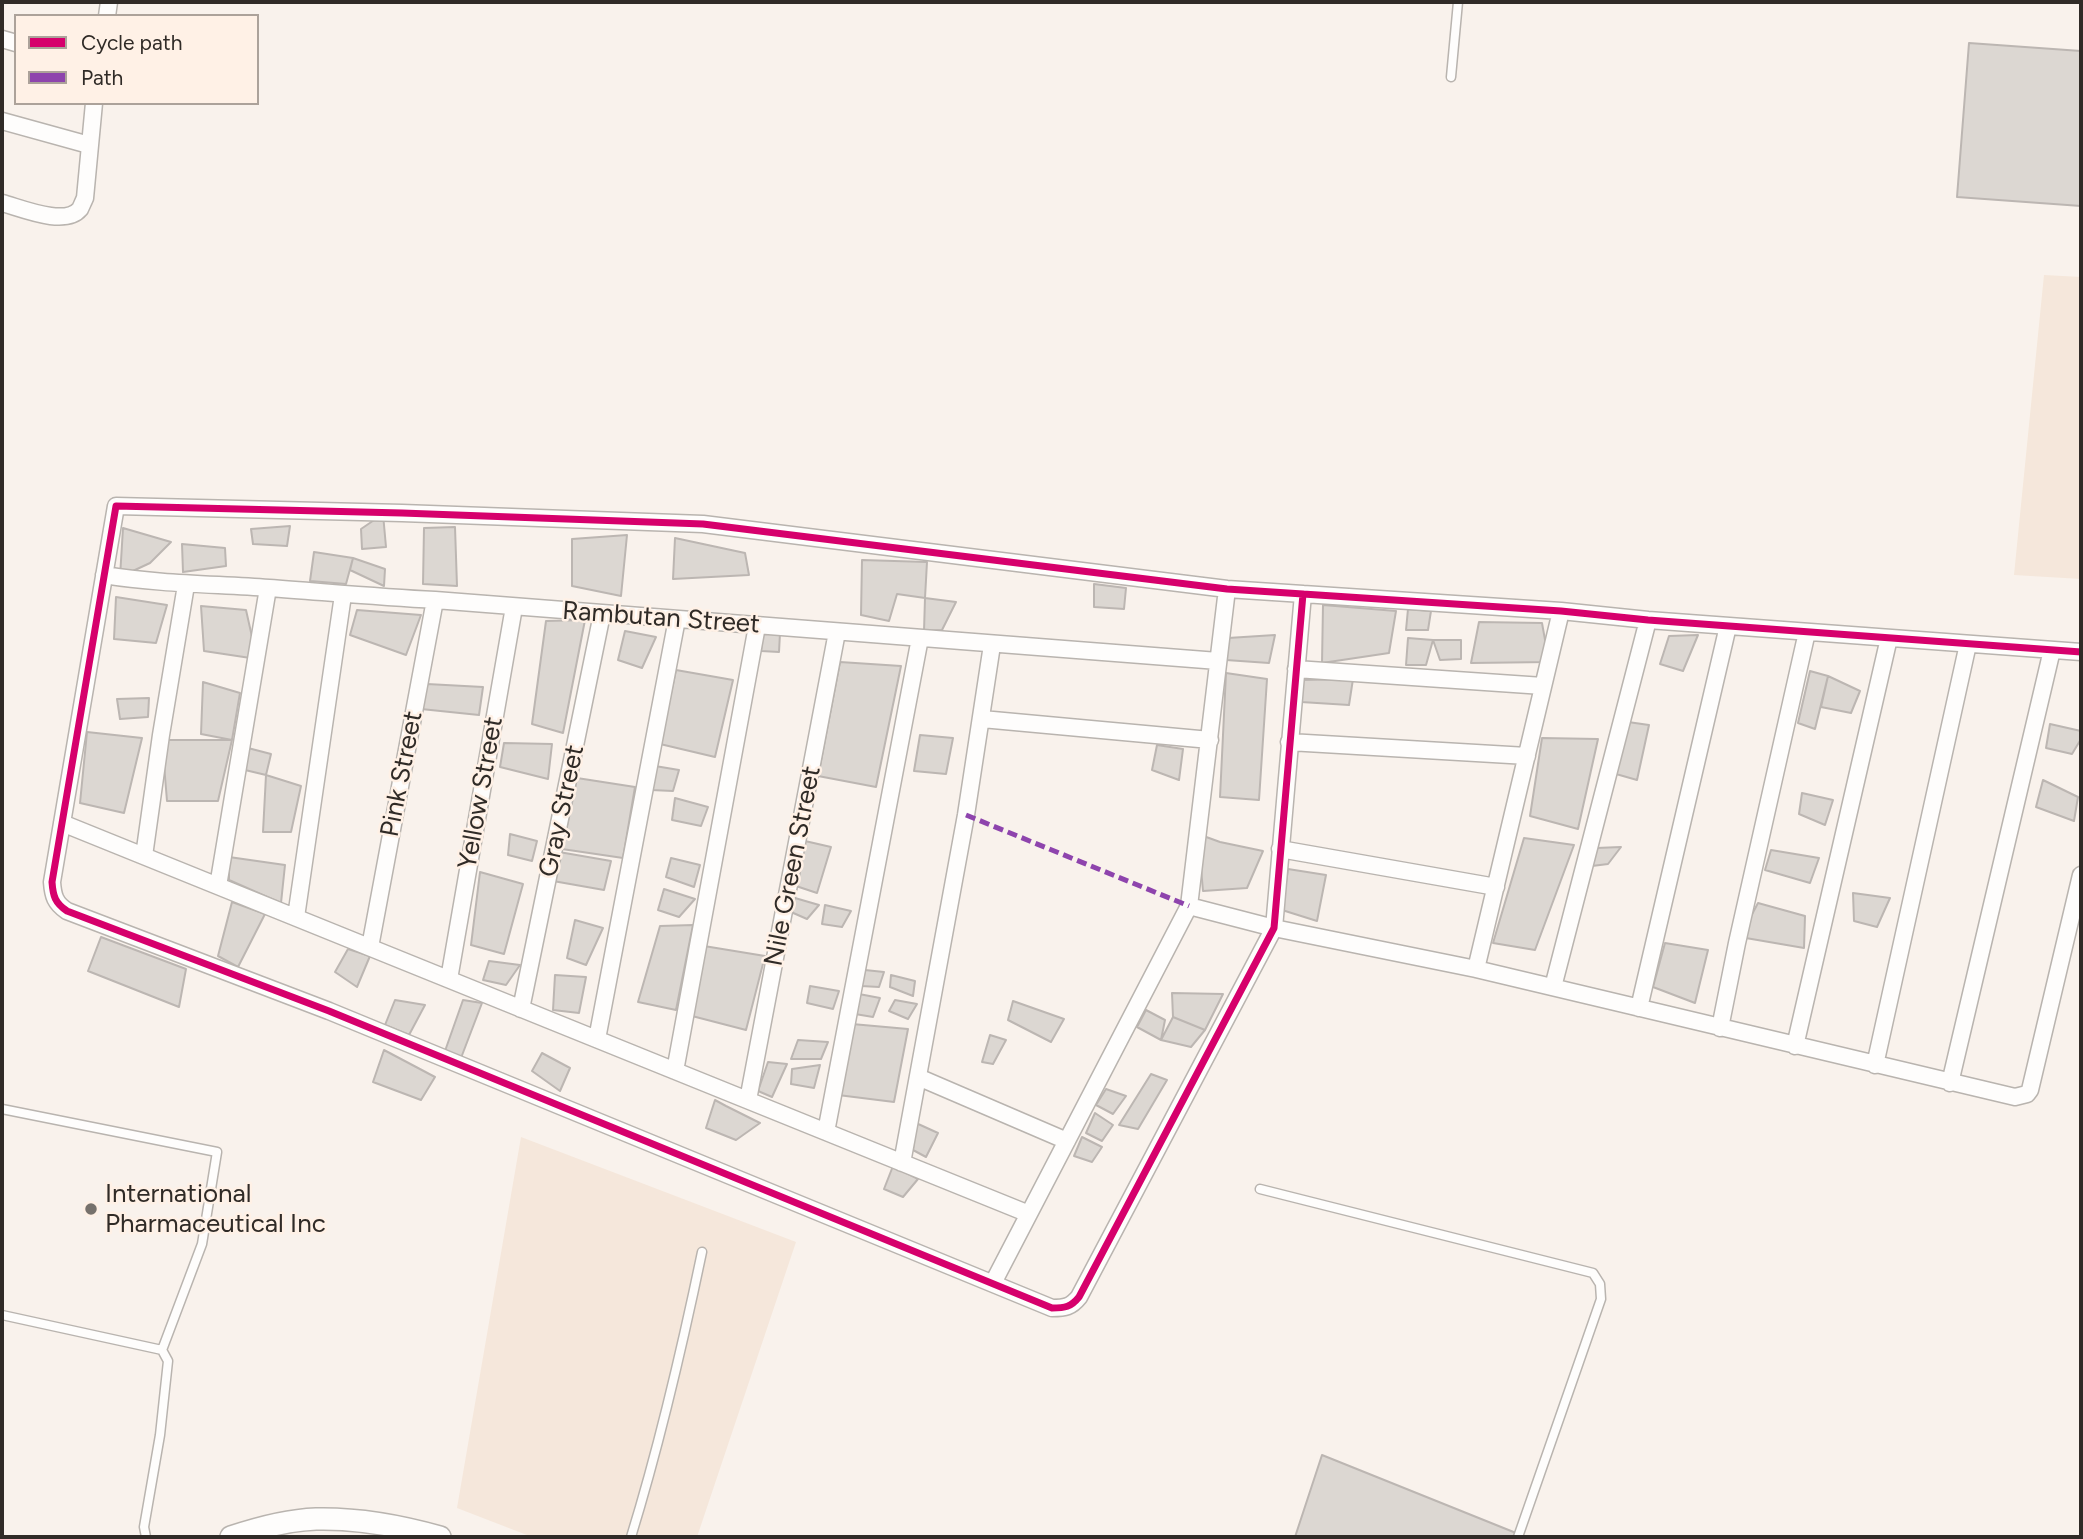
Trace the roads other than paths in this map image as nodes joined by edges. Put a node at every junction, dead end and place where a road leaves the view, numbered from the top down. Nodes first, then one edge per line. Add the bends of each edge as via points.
1 (1458, 2) edge
2 (1451, 77) dead end
3 (94, 105) edge
4 (2, 121) edge
5 (89, 145) junction
6 (2, 203) edge
7 (104, 575) junction
8 (186, 585) junction
9 (268, 588) junction
10 (1227, 589) junction
11 (1303, 594) junction
12 (344, 595) junction
13 (435, 600) junction
14 (514, 607) junction
15 (1561, 611) junction
16 (602, 614) junction
17 (677, 619) junction
18 (1648, 620) junction
19 (757, 626) junction
20 (1728, 626) junction
21 (837, 632) junction
22 (1807, 632) junction
23 (920, 638) junction
24 (1889, 638) junction
25 (1968, 644) junction
26 (992, 645) junction
27 (2052, 650) junction
28 (2081, 652) edge
29 (1218, 661) junction
30 (1296, 668) junction
31 (1543, 686) junction
32 (982, 719) junction
33 (1210, 740) junction
34 (1289, 742) junction
35 (1527, 756) junction
36 (62, 823) junction
37 (1280, 849) junction
38 (144, 856) junction
39 (2081, 875) edge
40 (218, 886) junction
41 (1496, 887) junction
42 (1189, 906) junction
43 (296, 917) junction
44 (1274, 928) junction
45 (370, 947) junction
46 (1476, 969) junction
47 (449, 979) junction
48 (1553, 987) junction
49 (1639, 1008) junction
50 (521, 1009) junction
51 (1720, 1028) junction
52 (597, 1039) junction
53 (1796, 1046) junction
54 (1875, 1065) junction
55 (675, 1071) junction
56 (918, 1077) junction
57 (1950, 1083) junction
58 (748, 1100) junction
59 (2, 1109) edge
60 (825, 1132) junction
61 (1067, 1141) junction
62 (902, 1163) junction
63 (1260, 1189) dead end
64 (1029, 1214) junction
65 (702, 1252) dead end
66 (992, 1283) junction
67 (2, 1315) edge
68 (162, 1350) junction
69 (146, 1537) edge
70 (231, 1537) edge
71 (440, 1537) edge
72 (631, 1537) edge
73 (1518, 1537) edge

1 - 2 lane
3 - 5 street
4 - 5 street
5 - 6 street via 85,198 73,215 51,216
7 - 8 street, Rambutan Street
7 - 10 street via 116,506 702,524
7 - 36 street
8 - 9 street, Rambutan Street
8 - 38 street
9 - 12 street, Rambutan Street
9 - 40 street
10 - 11 street
10 - 29 street
11 - 15 street
11 - 30 street
12 - 13 street, Rambutan Street
12 - 43 street
13 - 14 street, Rambutan Street
13 - 45 street, Pink Street
14 - 16 street, Rambutan Street
14 - 47 street, Yellow Street
15 - 18 street
15 - 31 street
16 - 17 street, Rambutan Street
16 - 50 street, Gray Street
17 - 19 street, Rambutan Street
17 - 52 street
18 - 20 street
18 - 48 street
19 - 21 street, Rambutan Street
19 - 55 street
20 - 22 street
20 - 49 street
21 - 23 street, Rambutan Street
21 - 58 street, Nile Green Street
22 - 24 street
22 - 51 street
23 - 26 street, Rambutan Street
23 - 60 street
24 - 25 street
24 - 53 street
25 - 27 street
25 - 54 street
26 - 29 street, Rambutan Street
26 - 32 street
27 - 28 street
27 - 57 street
29 - 33 street
30 - 31 street
30 - 34 street
31 - 35 street
32 - 33 street
32 - 56 street
33 - 42 street
34 - 35 street
34 - 37 street
35 - 41 street
36 - 38 street
36 - 66 street via 52,882 54,897 66,911 342,1016
37 - 41 street
37 - 44 street
38 - 40 street
39 - 57 street via 2030,1090 2015,1097
40 - 43 street
41 - 46 street
42 - 44 street
42 - 61 street
43 - 45 street
44 - 46 street
44 - 66 street via 1079,1297 1064,1308 1052,1308
45 - 47 street
46 - 48 street
47 - 50 street
48 - 49 street
49 - 51 street
50 - 52 street
51 - 53 street
52 - 55 street
53 - 54 street
54 - 57 street
55 - 58 street
56 - 61 street
56 - 62 street
58 - 60 street
59 - 68 lane via 217,1152 202,1244
60 - 62 street
61 - 64 street
62 - 64 street
63 - 73 lane via 1593,1273 1600,1283 1601,1299
64 - 66 street
65 - 72 lane via 681,1354
67 - 68 lane
68 - 69 lane via 168,1361
70 - 71 street via 316,1519 356,1521

